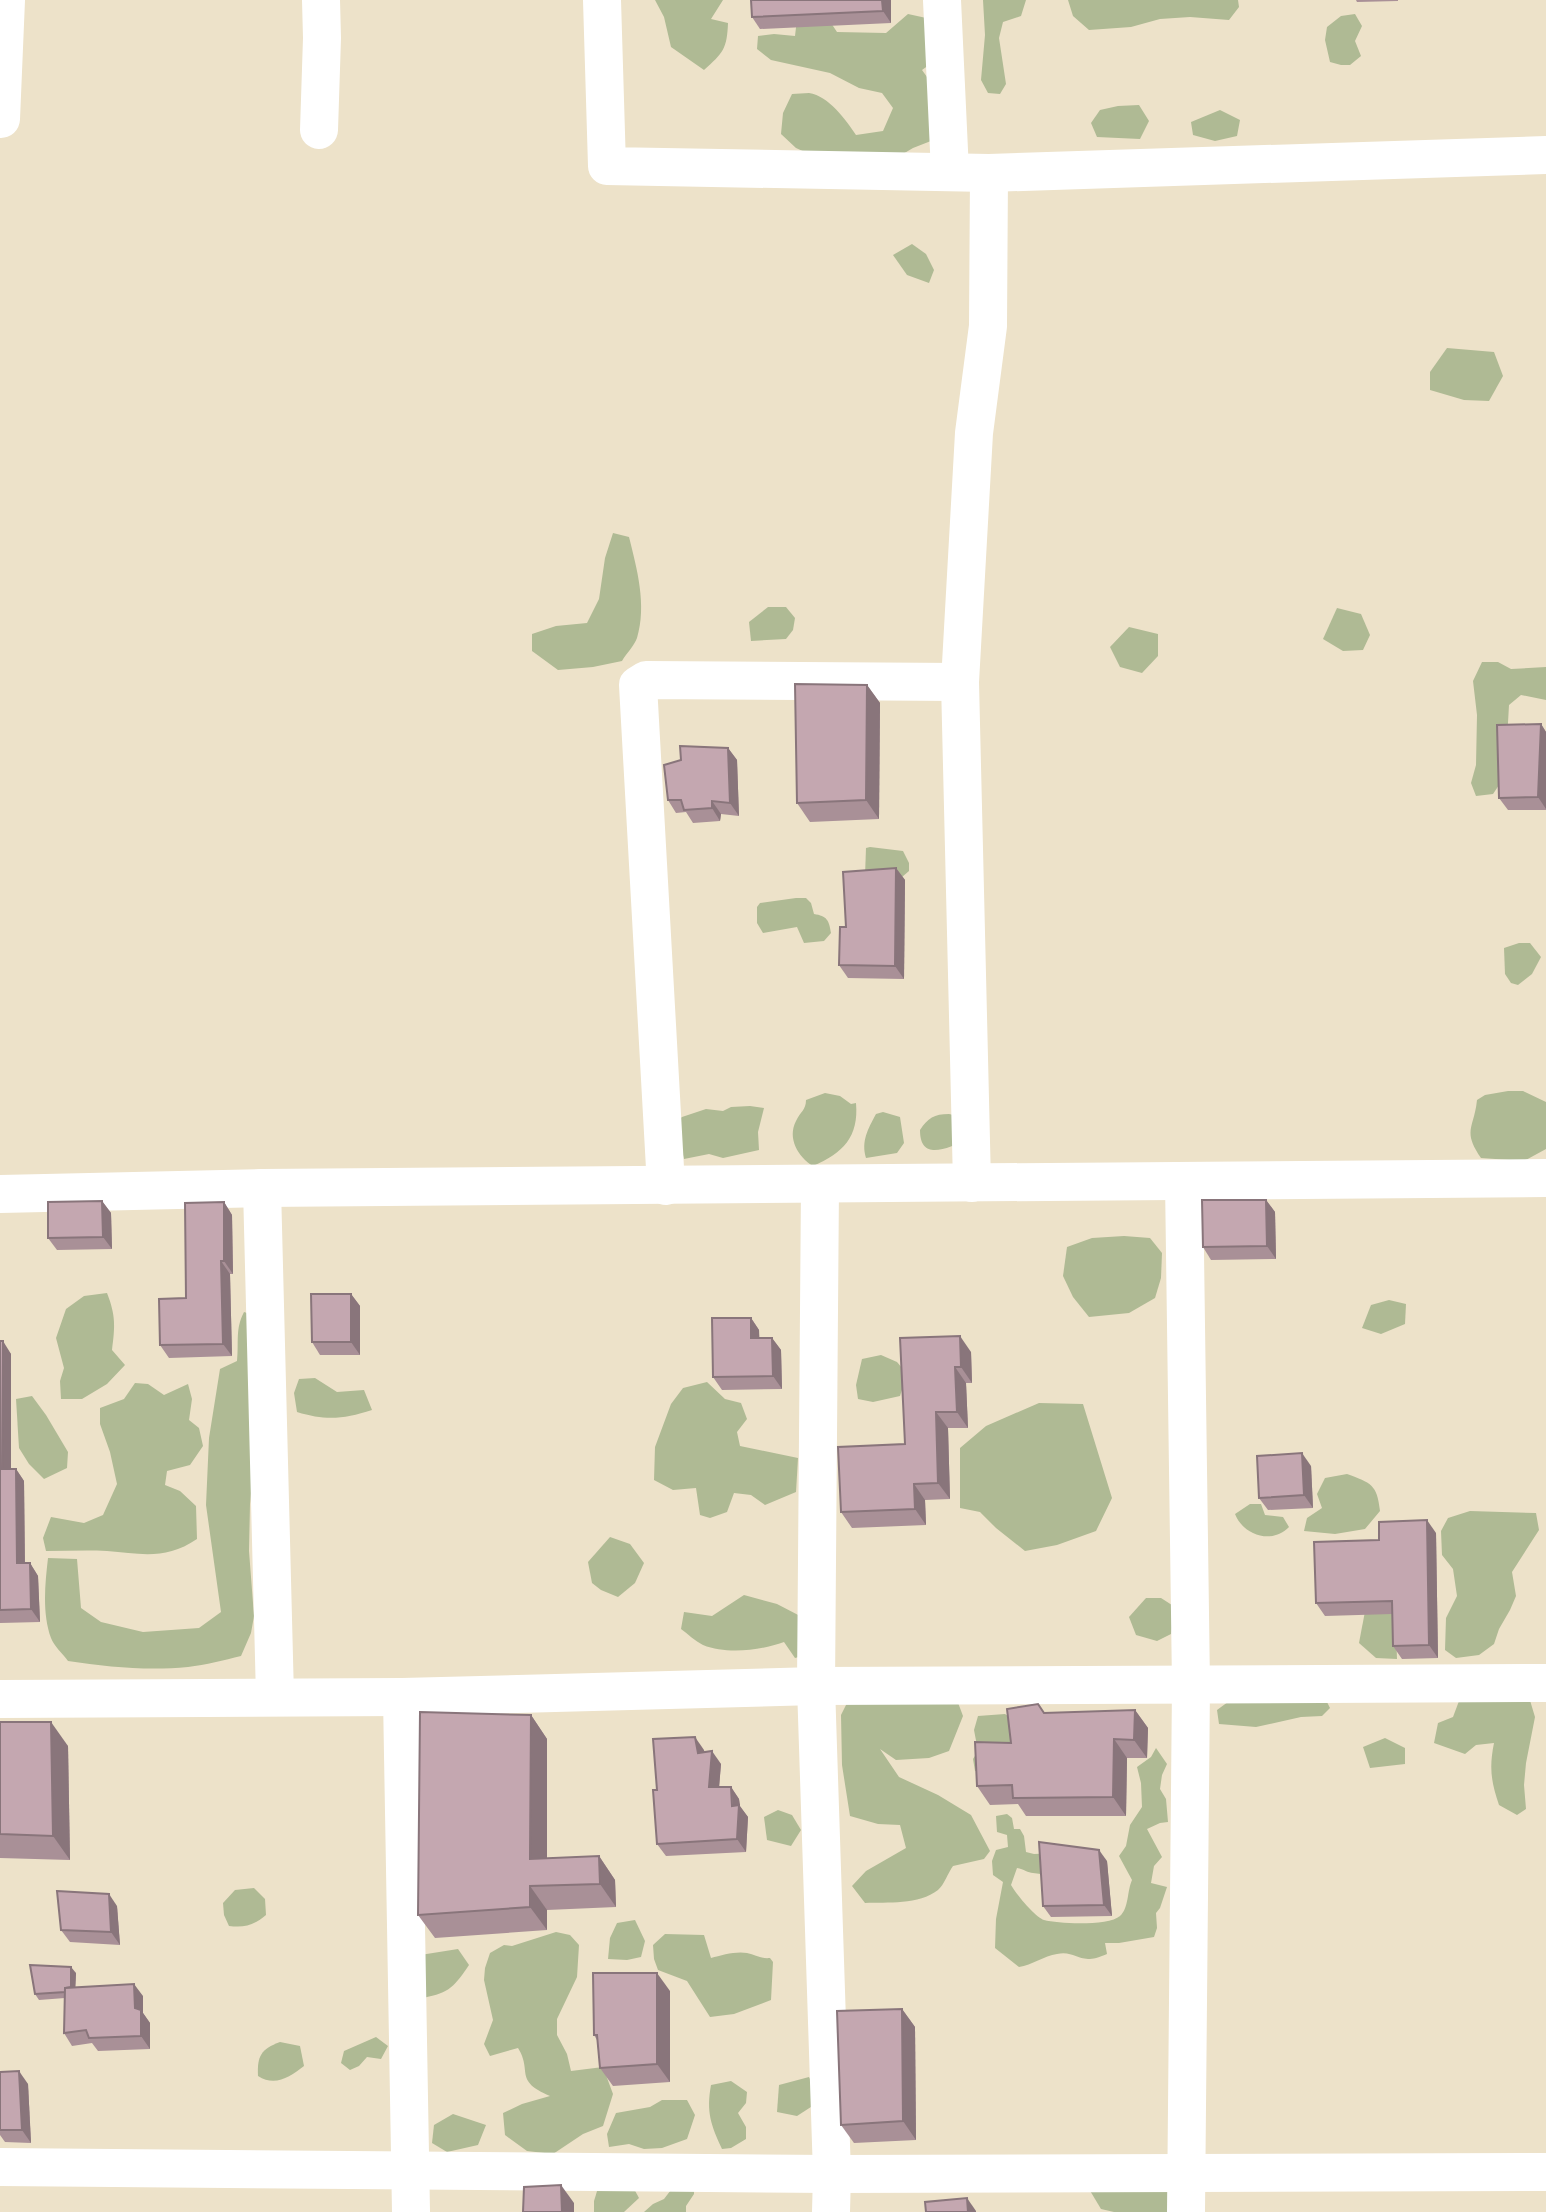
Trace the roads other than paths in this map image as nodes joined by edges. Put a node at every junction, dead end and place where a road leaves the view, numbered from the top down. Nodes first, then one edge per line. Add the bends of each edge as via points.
1 (6, 0) edge
2 (321, 0) edge
3 (602, 0) edge
4 (942, 0) edge
5 (1, 119) edge
6 (319, 130) dead end
7 (1546, 155) edge
8 (950, 172) junction
9 (989, 173) junction
10 (960, 682) junction
11 (1546, 1178) edge
12 (1184, 1181) junction
13 (972, 1183) junction
14 (820, 1185) junction
15 (666, 1186) junction
16 (262, 1188) junction
17 (0, 1194) edge
18 (1546, 1684) edge
19 (1191, 1685) junction
20 (816, 1686) junction
21 (402, 1697) junction
22 (275, 1698) junction
23 (0, 1699) edge
24 (0, 2167) edge
25 (410, 2172) junction
26 (1546, 2172) edge
27 (832, 2174) junction
28 (1185, 2174) junction
29 (411, 2212) edge
30 (831, 2212) edge
31 (1186, 2212) edge

1 - 5 street
2 - 6 street
3 - 8 street via 607,166
4 - 8 street
7 - 9 street
8 - 9 street
9 - 10 street via 988,326 974,433
10 - 13 street
10 - 15 street via 644,680 638,685
11 - 12 street
12 - 13 street
12 - 19 street
13 - 14 street
14 - 15 street
14 - 20 street
15 - 16 street
16 - 17 street
16 - 22 street
18 - 19 street
19 - 20 street
19 - 28 street
20 - 21 street
20 - 27 street
21 - 22 street
21 - 25 street
22 - 23 street
24 - 25 street
25 - 27 street
25 - 29 street
26 - 28 street
27 - 28 street
27 - 30 street
28 - 31 street

